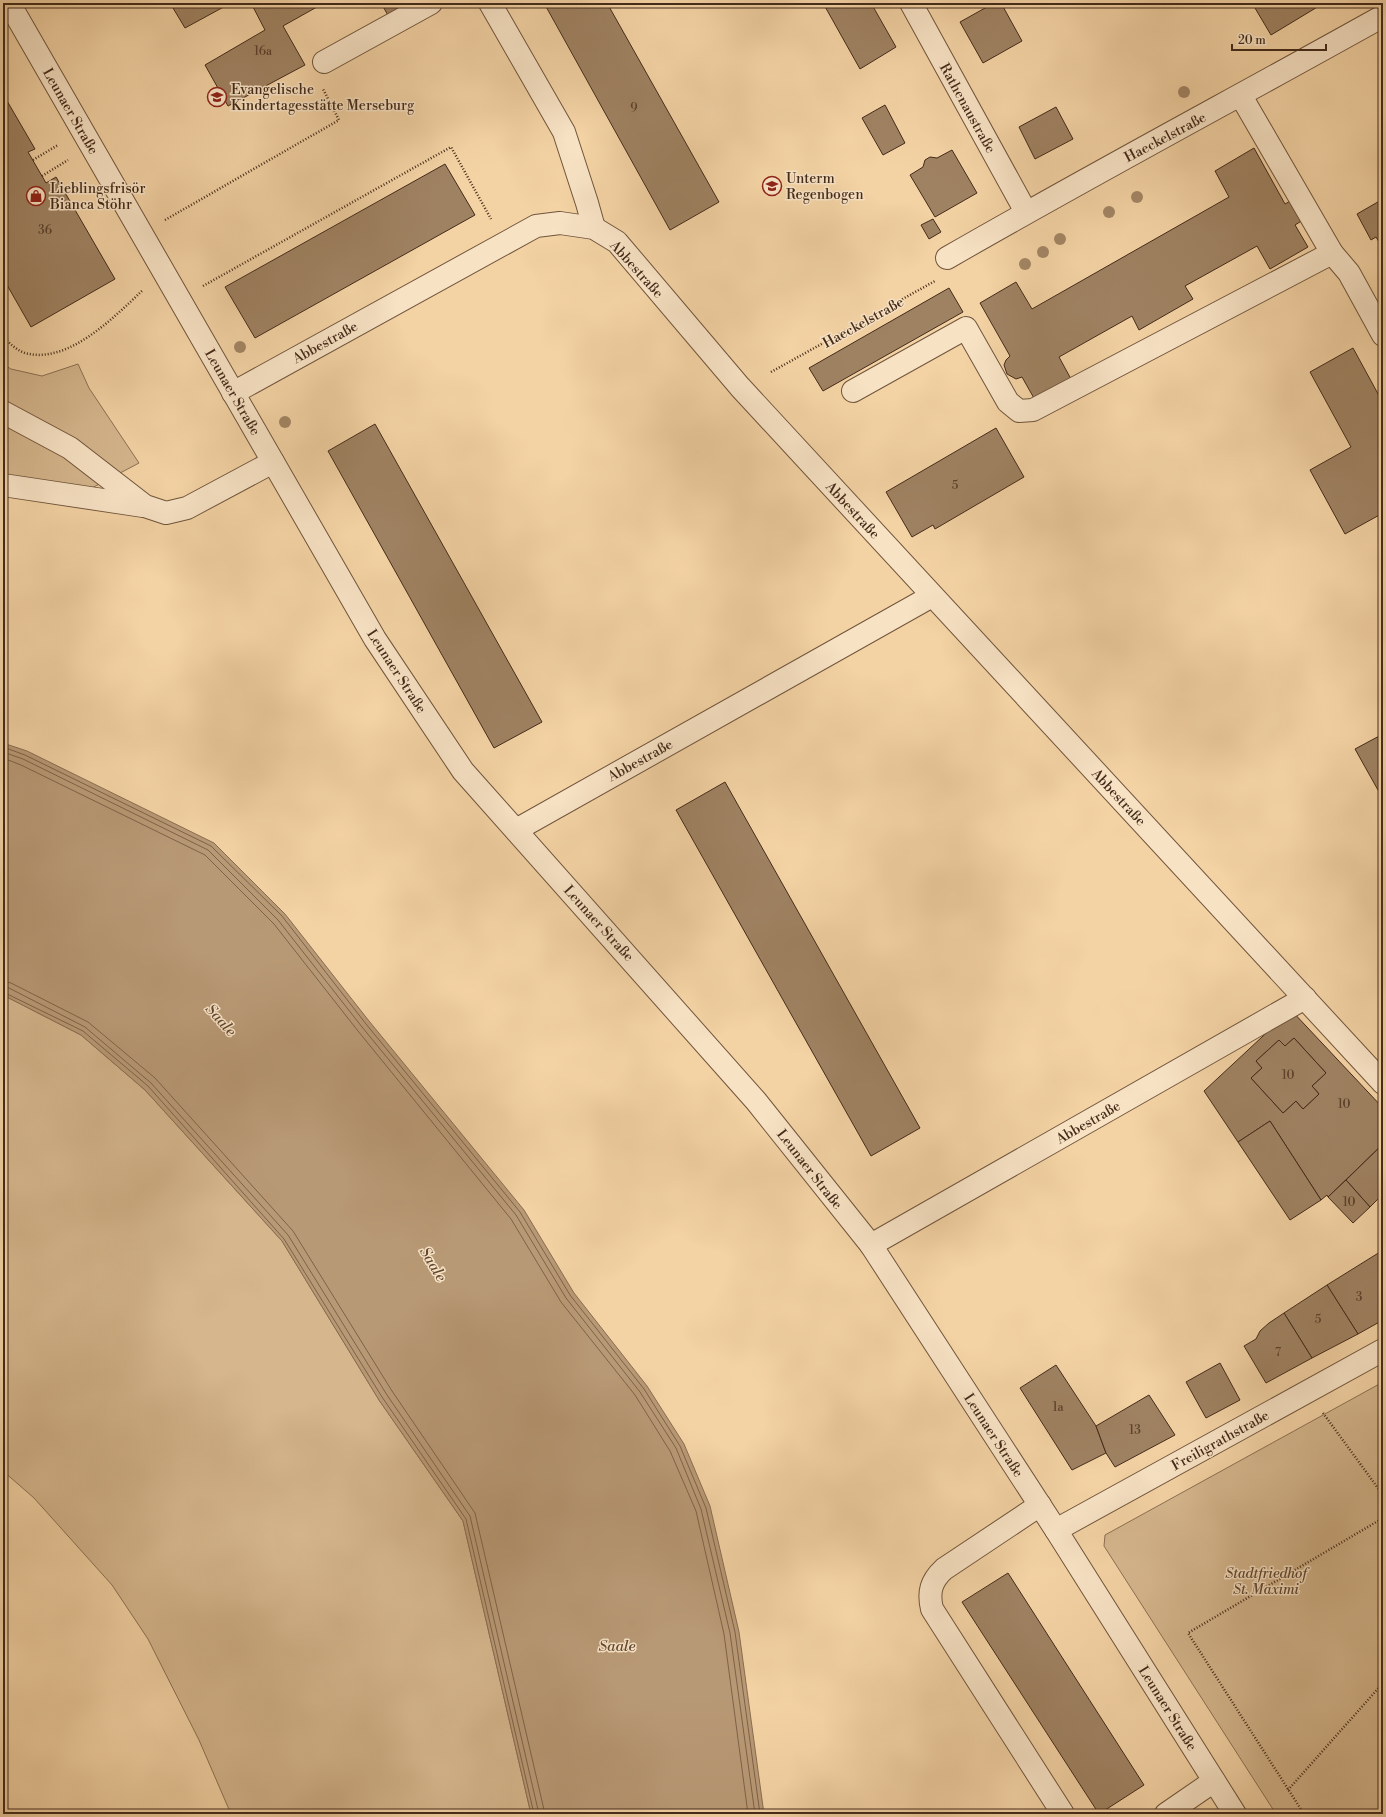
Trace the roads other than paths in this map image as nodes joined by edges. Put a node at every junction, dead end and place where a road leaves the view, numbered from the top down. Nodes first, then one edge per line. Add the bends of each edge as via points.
1 (9, 3) edge
2 (431, 3) edge
3 (490, 3) edge
4 (911, 3) edge
5 (1383, 16) edge
6 (324, 62) road end
7 (1241, 96) junction
8 (1026, 212) junction
9 (594, 228) junction
10 (1332, 253) junction
11 (944, 268) road end
12 (1383, 335) edge
13 (853, 390) dead end
14 (233, 393) junction
15 (3, 412) edge
16 (273, 462) junction
17 (3, 485) edge
18 (144, 506) junction
19 (932, 596) junction
20 (516, 830) junction
21 (1305, 998) junction
22 (1383, 1083) edge
23 (871, 1246) junction
24 (1383, 1350) edge
25 (1040, 1505) junction
26 (1056, 1530) junction
27 (1214, 1781) junction
28 (1063, 1814) edge
29 (1166, 1814) edge
30 (1235, 1814) edge

1 - 14 street, Leunaer Straße
2 - 6 street
3 - 9 street via 564,132
4 - 8 street, Rathenaustraße
5 - 7 street, Haeckelstraße
7 - 8 street, Haeckelstraße
7 - 10 street
8 - 11 street, Haeckelstraße
9 - 14 street, Abbestraße via 560,223 536,226
9 - 19 street, Abbestraße via 617,242 740,387
10 - 12 street via 1349,273
10 - 13 street via 1033,410 1019,410 1008,402 966,328
14 - 16 street, Leunaer Straße
15 - 18 street via 70,448
16 - 18 street via 187,508 166,513
16 - 20 street, Leunaer Straße via 375,639 463,771
17 - 18 street
19 - 20 street, Abbestraße
19 - 21 street, Abbestraße
20 - 23 street, Leunaer Straße via 756,1101
21 - 22 street, Abbestraße
21 - 23 street, Abbestraße
23 - 25 street, Leunaer Straße
24 - 26 street, Freiligrathstraße
25 - 26 street, Leunaer Straße
25 - 28 street via 944,1569 935,1577 929,1597 932,1609
26 - 27 street, Leunaer Straße
27 - 29 street
27 - 30 street, Leunaer Straße

